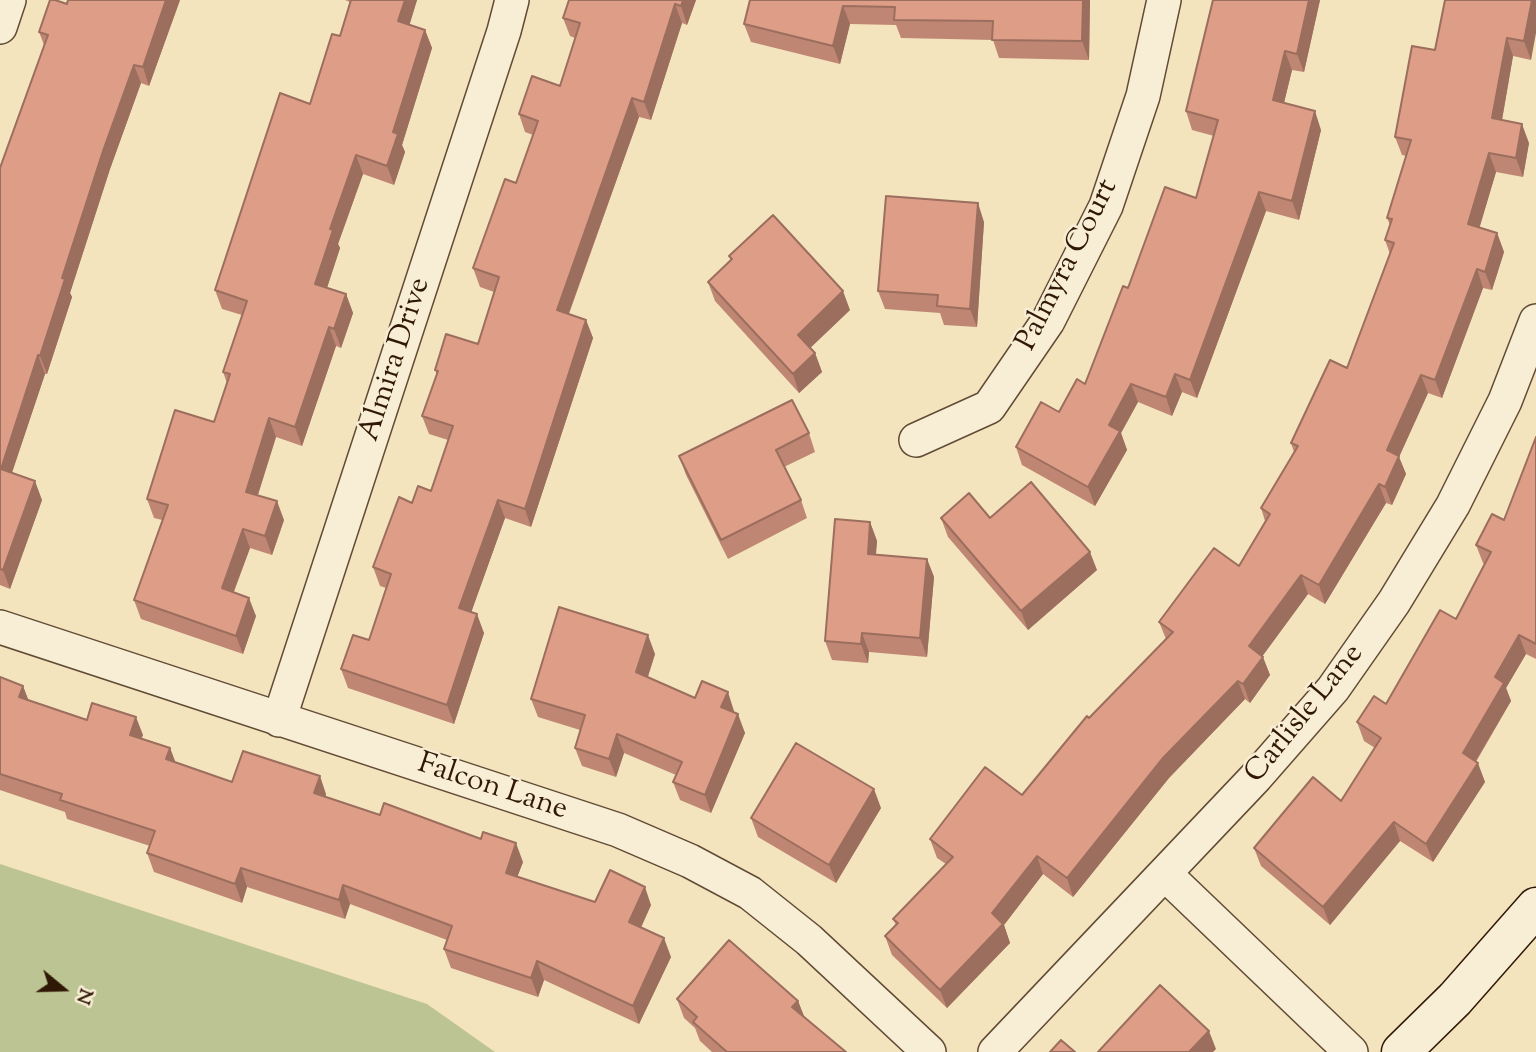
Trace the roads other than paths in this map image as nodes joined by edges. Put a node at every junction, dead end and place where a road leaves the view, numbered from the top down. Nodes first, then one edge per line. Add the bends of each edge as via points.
1 (9, 0) edge
2 (512, 0) edge
3 (1164, 0) edge
4 (0, 27) edge
5 (1536, 321) edge
6 (916, 440) dead end
7 (0, 627) edge
8 (279, 720) junction
9 (1166, 873) junction
10 (1536, 907) edge
11 (929, 1052) edge
12 (995, 1052) edge
13 (1351, 1052) edge
14 (1401, 1052) edge

1 - 4 street
2 - 8 street, Almira Drive
3 - 6 street, Palmyra Court via 1143,96 1106,206 1048,321 989,407
5 - 9 street, Carlisle Lane via 1505,401 1453,505 1394,602 1332,689
7 - 8 street, Falcon Lane
8 - 11 street, Falcon Lane via 618,830 690,861 750,893 799,932
9 - 12 street, Carlisle Lane
9 - 13 street
10 - 14 street

